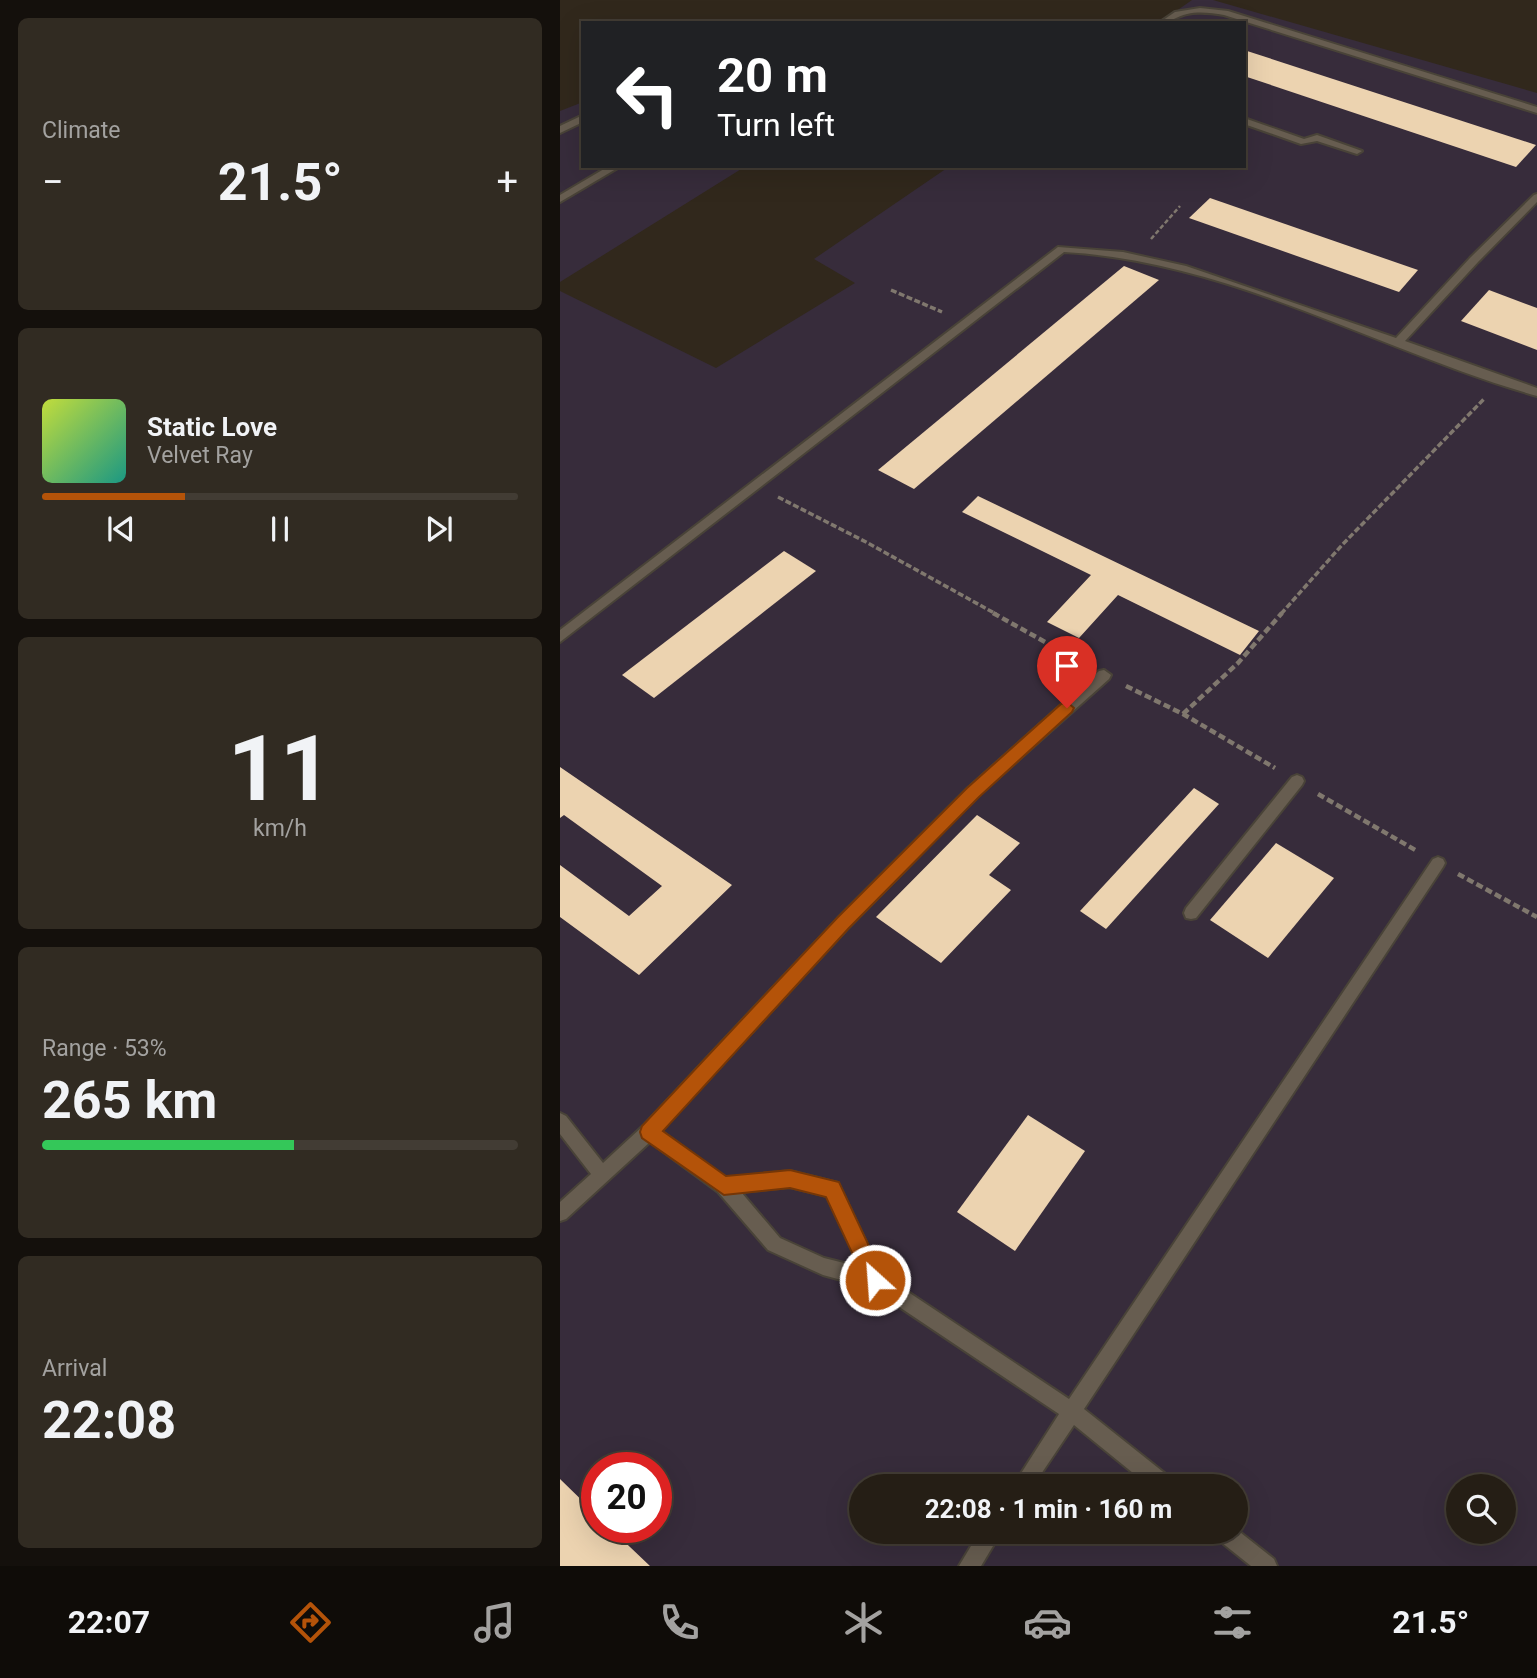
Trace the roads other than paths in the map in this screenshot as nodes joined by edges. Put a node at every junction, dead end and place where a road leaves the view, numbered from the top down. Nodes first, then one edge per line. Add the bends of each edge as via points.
1 (1165, 21) edge
2 (1537, 110) edge
3 (581, 119) edge
4 (1246, 122) edge
5 (560, 130) edge
6 (1357, 151) dead end
7 (613, 168) edge
8 (1537, 197) edge
9 (560, 199) edge
10 (1398, 342) junction
11 (1537, 392) edge
12 (560, 637) edge
13 (1104, 675) road end
14 (1297, 781) road end
15 (1438, 863) road end
16 (1191, 913) dead end
17 (560, 1121) edge
18 (649, 1132) junction
19 (601, 1174) junction
20 (724, 1186) junction
21 (560, 1213) edge
22 (875, 1280) junction
23 (1071, 1411) junction
24 (1030, 1474) edge
25 (1150, 1474) edge
26 (984, 1544) edge
27 (1239, 1544) edge
28 (970, 1566) edge
29 (1267, 1566) edge

1 - 2 lane via 1197,8 1225,13
3 - 5 lane
4 - 6 lane via 1304,142 1317,138
7 - 9 lane
8 - 10 lane
10 - 11 lane
10 - 12 lane via 1215,277 1135,257 1062,249
13 - 18 lane via 973,792 843,923
14 - 16 lane
15 - 23 lane
17 - 19 lane
18 - 19 lane
18 - 20 lane
19 - 21 lane
20 - 22 lane via 774,1244 822,1266
20 - 22 lane via 790,1179 832,1189
22 - 23 lane
23 - 24 lane
23 - 25 lane
26 - 28 lane
27 - 29 lane

